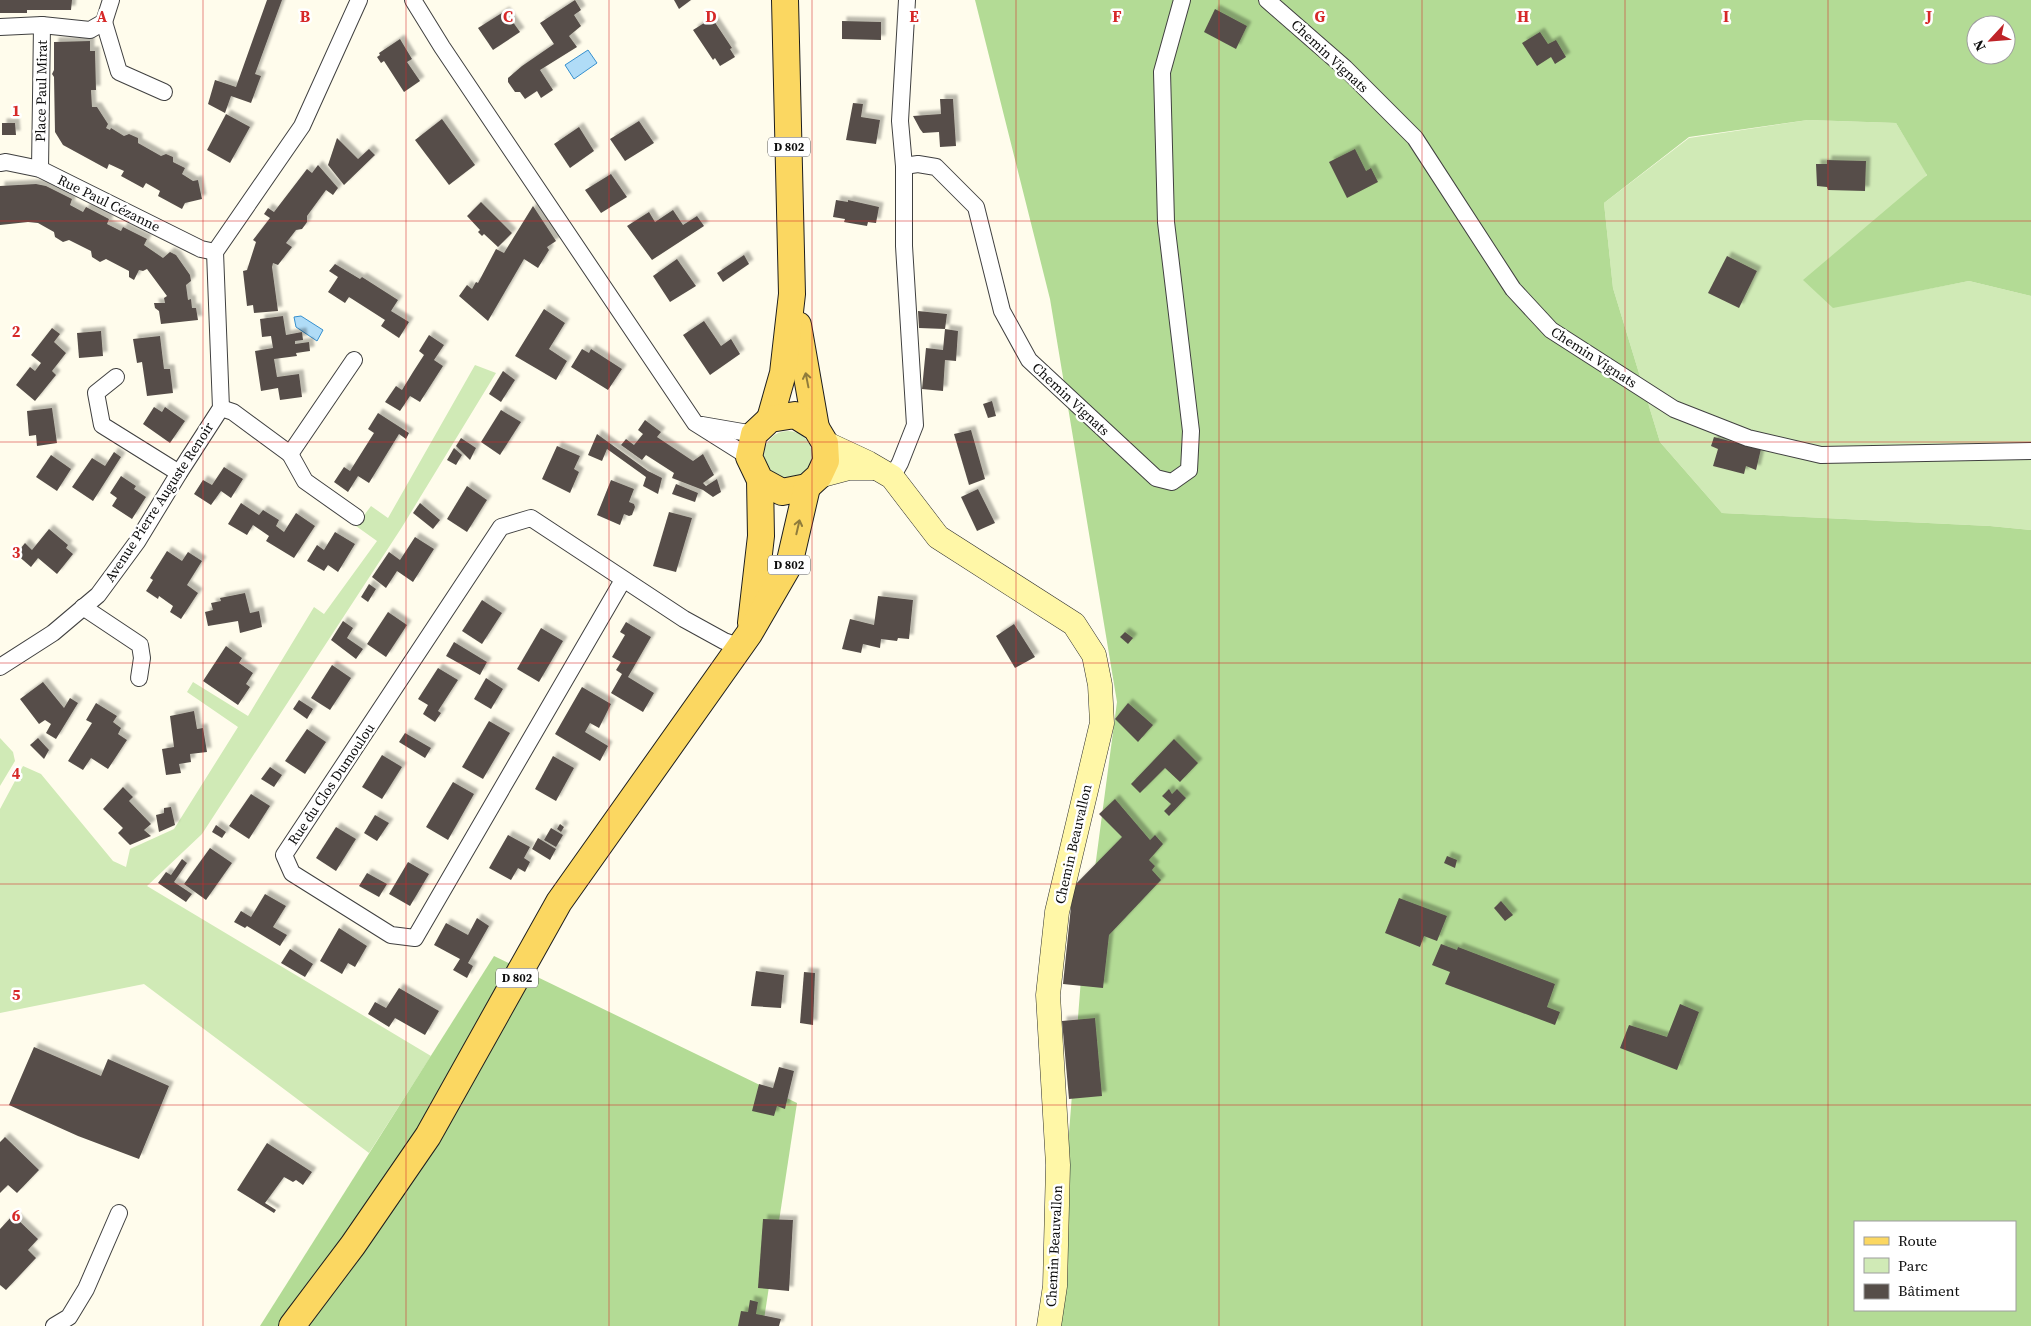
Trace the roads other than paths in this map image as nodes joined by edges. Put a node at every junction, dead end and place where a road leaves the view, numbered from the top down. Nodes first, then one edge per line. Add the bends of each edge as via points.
1 (111, 0) edge
2 (359, 0) edge
3 (413, 0) edge
4 (785, 0) edge
5 (907, 0) edge
6 (1182, 0) edge
7 (1267, 0) edge
8 (104, 22) junction
9 (42, 25) junction
10 (0, 27) edge
11 (164, 92) dead end
12 (0, 163) edge
13 (904, 166) junction
14 (40, 169) junction
15 (215, 252) junction
16 (792, 294) junction
17 (354, 360) dead end
18 (116, 377) dead end
19 (221, 408) junction
20 (695, 423) junction
21 (821, 435) junction
22 (758, 437) junction
23 (2031, 451) edge
24 (290, 454) junction
25 (884, 472) junction
26 (179, 473) junction
27 (760, 480) junction
28 (813, 482) junction
29 (356, 517) dead end
30 (623, 580) junction
31 (84, 607) junction
32 (745, 640) junction
33 (0, 667) edge
34 (139, 678) dead end
35 (119, 1213) dead end
36 (54, 1326) edge
37 (292, 1326) edge
38 (1049, 1326) edge

1 - 8 street
2 - 15 street via 302,126
3 - 20 street
4 - 16 main road, D 802
5 - 13 street via 900,121
6 - 13 street, Chemin Vignats via 1162,72 1166,222 1191,431 1188,470 1172,482 1156,478 1029,360 1002,311 976,206 936,167
7 - 23 street, Chemin Vignats via 1345,68 1414,138 1513,289 1551,330 1674,409 1748,438 1821,455
8 - 9 street via 90,30
8 - 11 street via 118,72
9 - 10 street, Place Paul Mirat
9 - 14 street, Place Paul Mirat
12 - 14 street, Rue Paul Cézanne
13 - 25 street via 904,246 915,425 900,463
14 - 15 street, Rue Paul Cézanne via 201,249
15 - 19 street, Avenue Pierre Auguste Renoir
21 -> 16 main road, D 802
16 - 22 main road, D 802 via 783,373
17 - 24 street
18 - 26 street via 96,393 102,425
19 - 24 street, Avenue Pierre Auguste Renoir via 233,412
19 - 26 street, Avenue Pierre Auguste Renoir
20 - 22 street
20 - 22 street
21 - 22 main road via 795,415
21 - 25 street, Chemin Beauvallon
21 - 28 main road via 826,461
22 - 27 main road
24 - 29 street, Avenue Pierre Auguste Renoir via 305,481
25 - 28 street via 849,468
25 - 38 street, Chemin Beauvallon via 938,538 1074,624 1094,655 1100,685 1102,723 1057,912 1048,995 1058,1164 1055,1286
26 - 31 street, Avenue Pierre Auguste Renoir via 137,542 98,595
27 - 28 main road via 782,492
27 - 32 main road, D 802 via 761,536
32 -> 28 main road, D 802 via 789,565
30 - 30 street, Rue du Clos Dumoulou via 531,518 501,527 284,855 292,873 391,935 415,938
30 - 32 street, Rue du Clos Dumoulou via 724,641
31 - 33 street, Avenue Pierre Auguste Renoir via 53,633
31 - 34 street via 140,645
32 - 37 main road, D 802 via 559,902 428,1136
35 - 36 street via 86,1290 70,1317

